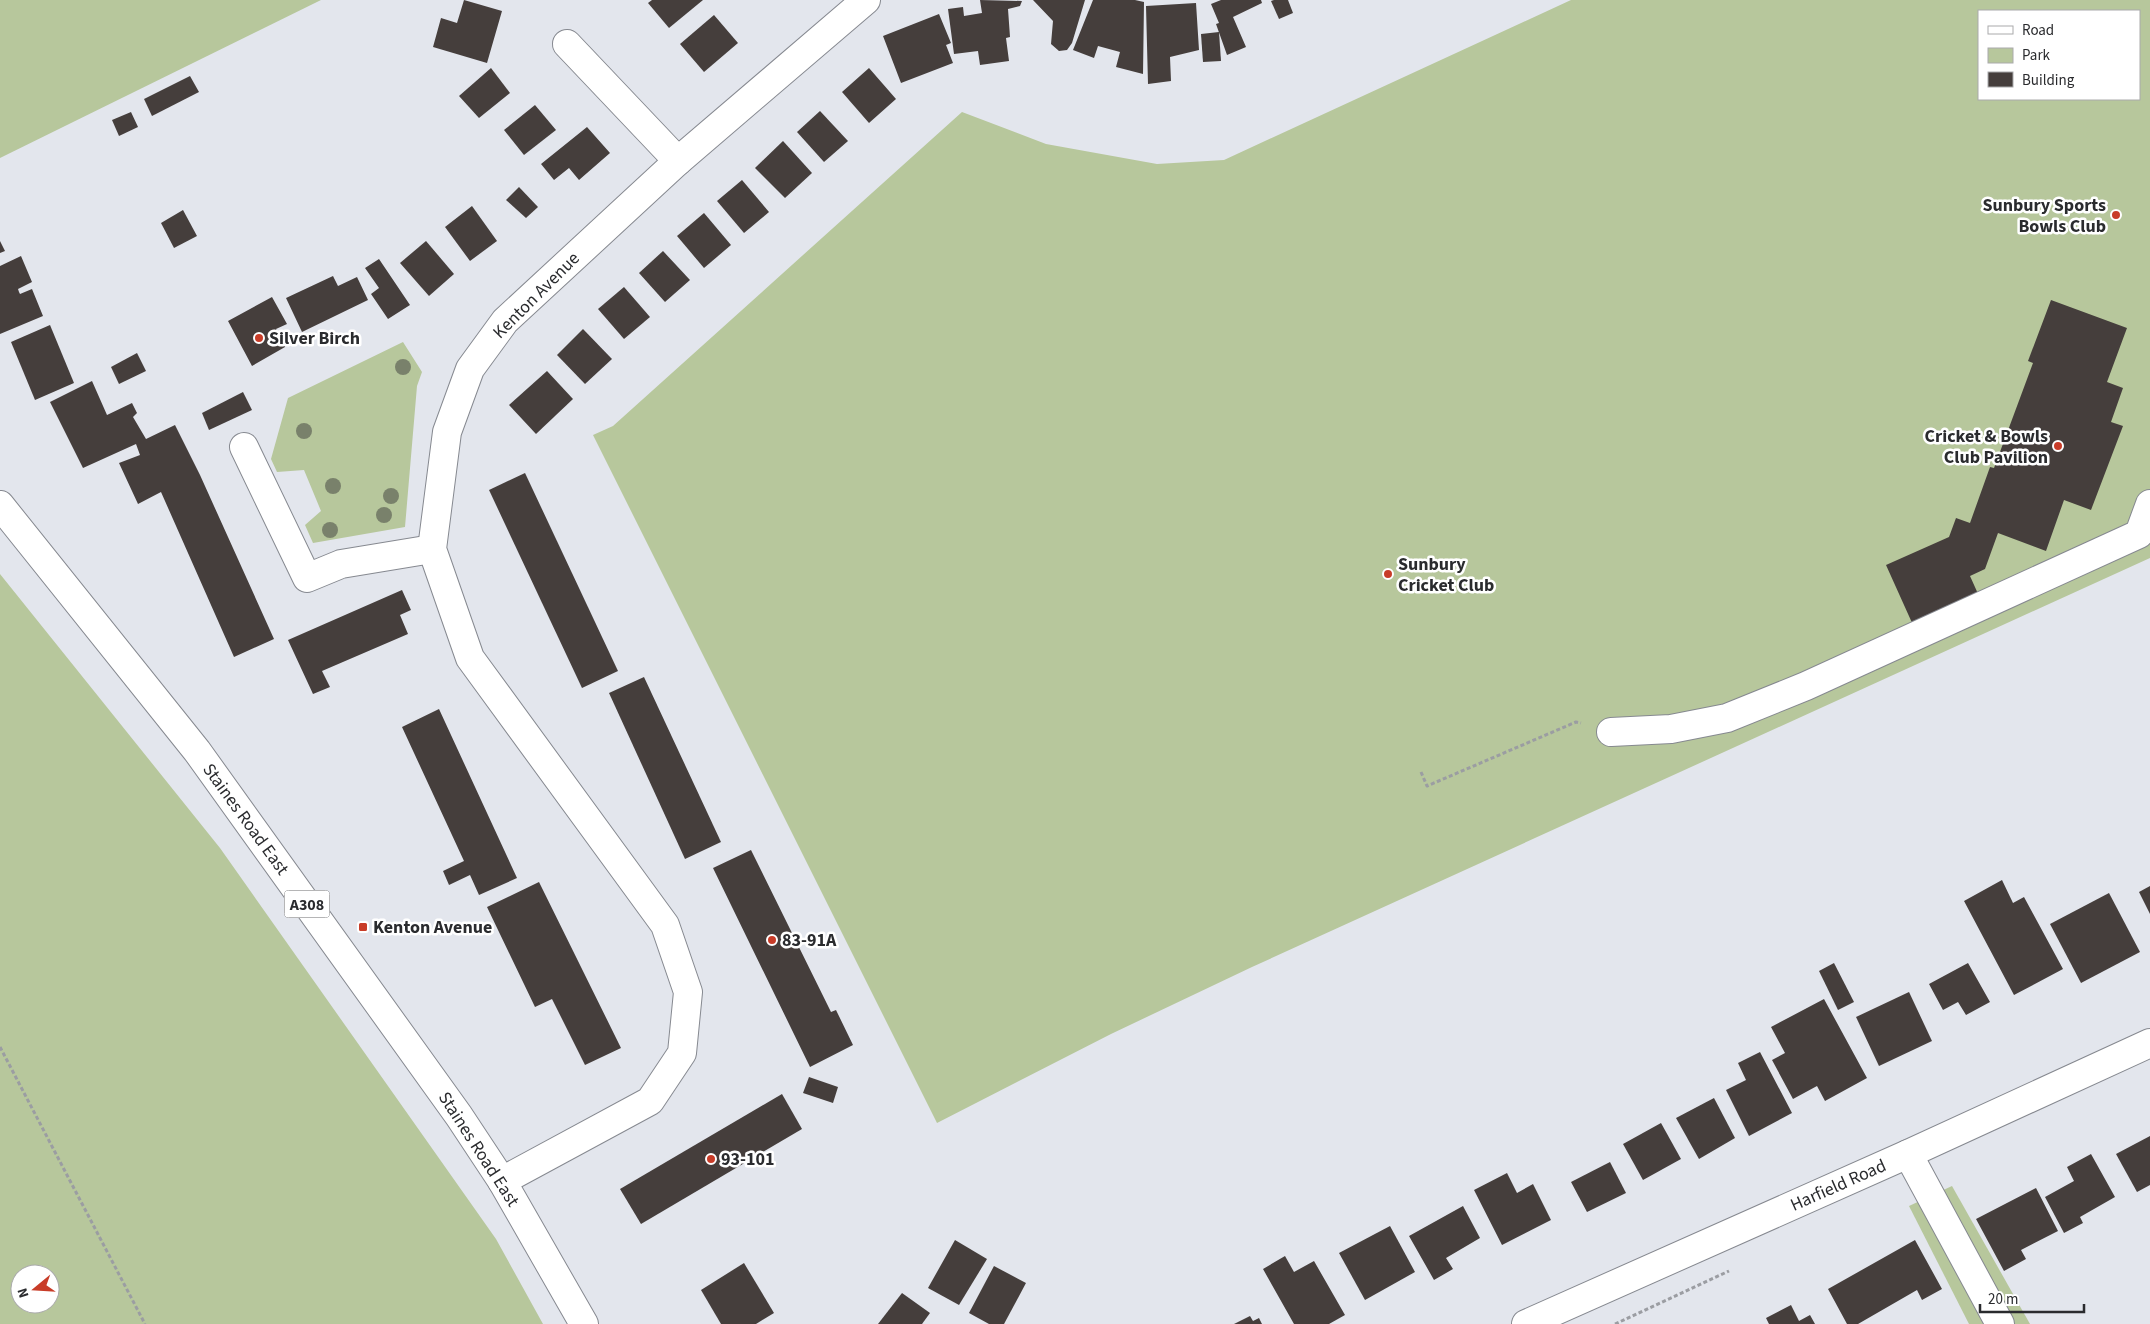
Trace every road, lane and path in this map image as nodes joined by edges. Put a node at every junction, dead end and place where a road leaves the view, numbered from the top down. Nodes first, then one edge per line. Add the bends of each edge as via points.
1 (866, 0) edge
2 (567, 44) dead end
3 (678, 161) junction
4 (244, 447) dead end
5 (2150, 504) edge
6 (0, 505) edge
7 (432, 549) junction
8 (1610, 732) joint
9 (1421, 772) dead end
10 (2150, 1043) edge
11 (0, 1048) edge
12 (1908, 1154) junction
13 (502, 1181) junction
14 (145, 1324) edge
15 (584, 1324) edge
16 (1526, 1324) edge
17 (2000, 1324) edge

1 - 3 main road, Kenton Avenue
2 - 3 main road
3 - 7 main road, Kenton Avenue via 505,321 470,369 447,432
4 - 7 main road via 307,578 342,564
5 - 8 main road via 2139,534 1806,686 1727,718 1671,729
6 - 13 main road, Staines Road East / A308 via 197,752 459,1116
7 - 13 main road, Kenton Avenue via 470,658 665,925 688,992 682,1053 650,1101
8 - 9 path via 1576,722 1427,786
10 - 12 main road, Harfield Road
11 - 14 path
12 - 16 main road, Harfield Road
12 - 17 main road
13 - 15 main road, Staines Road East / A308

